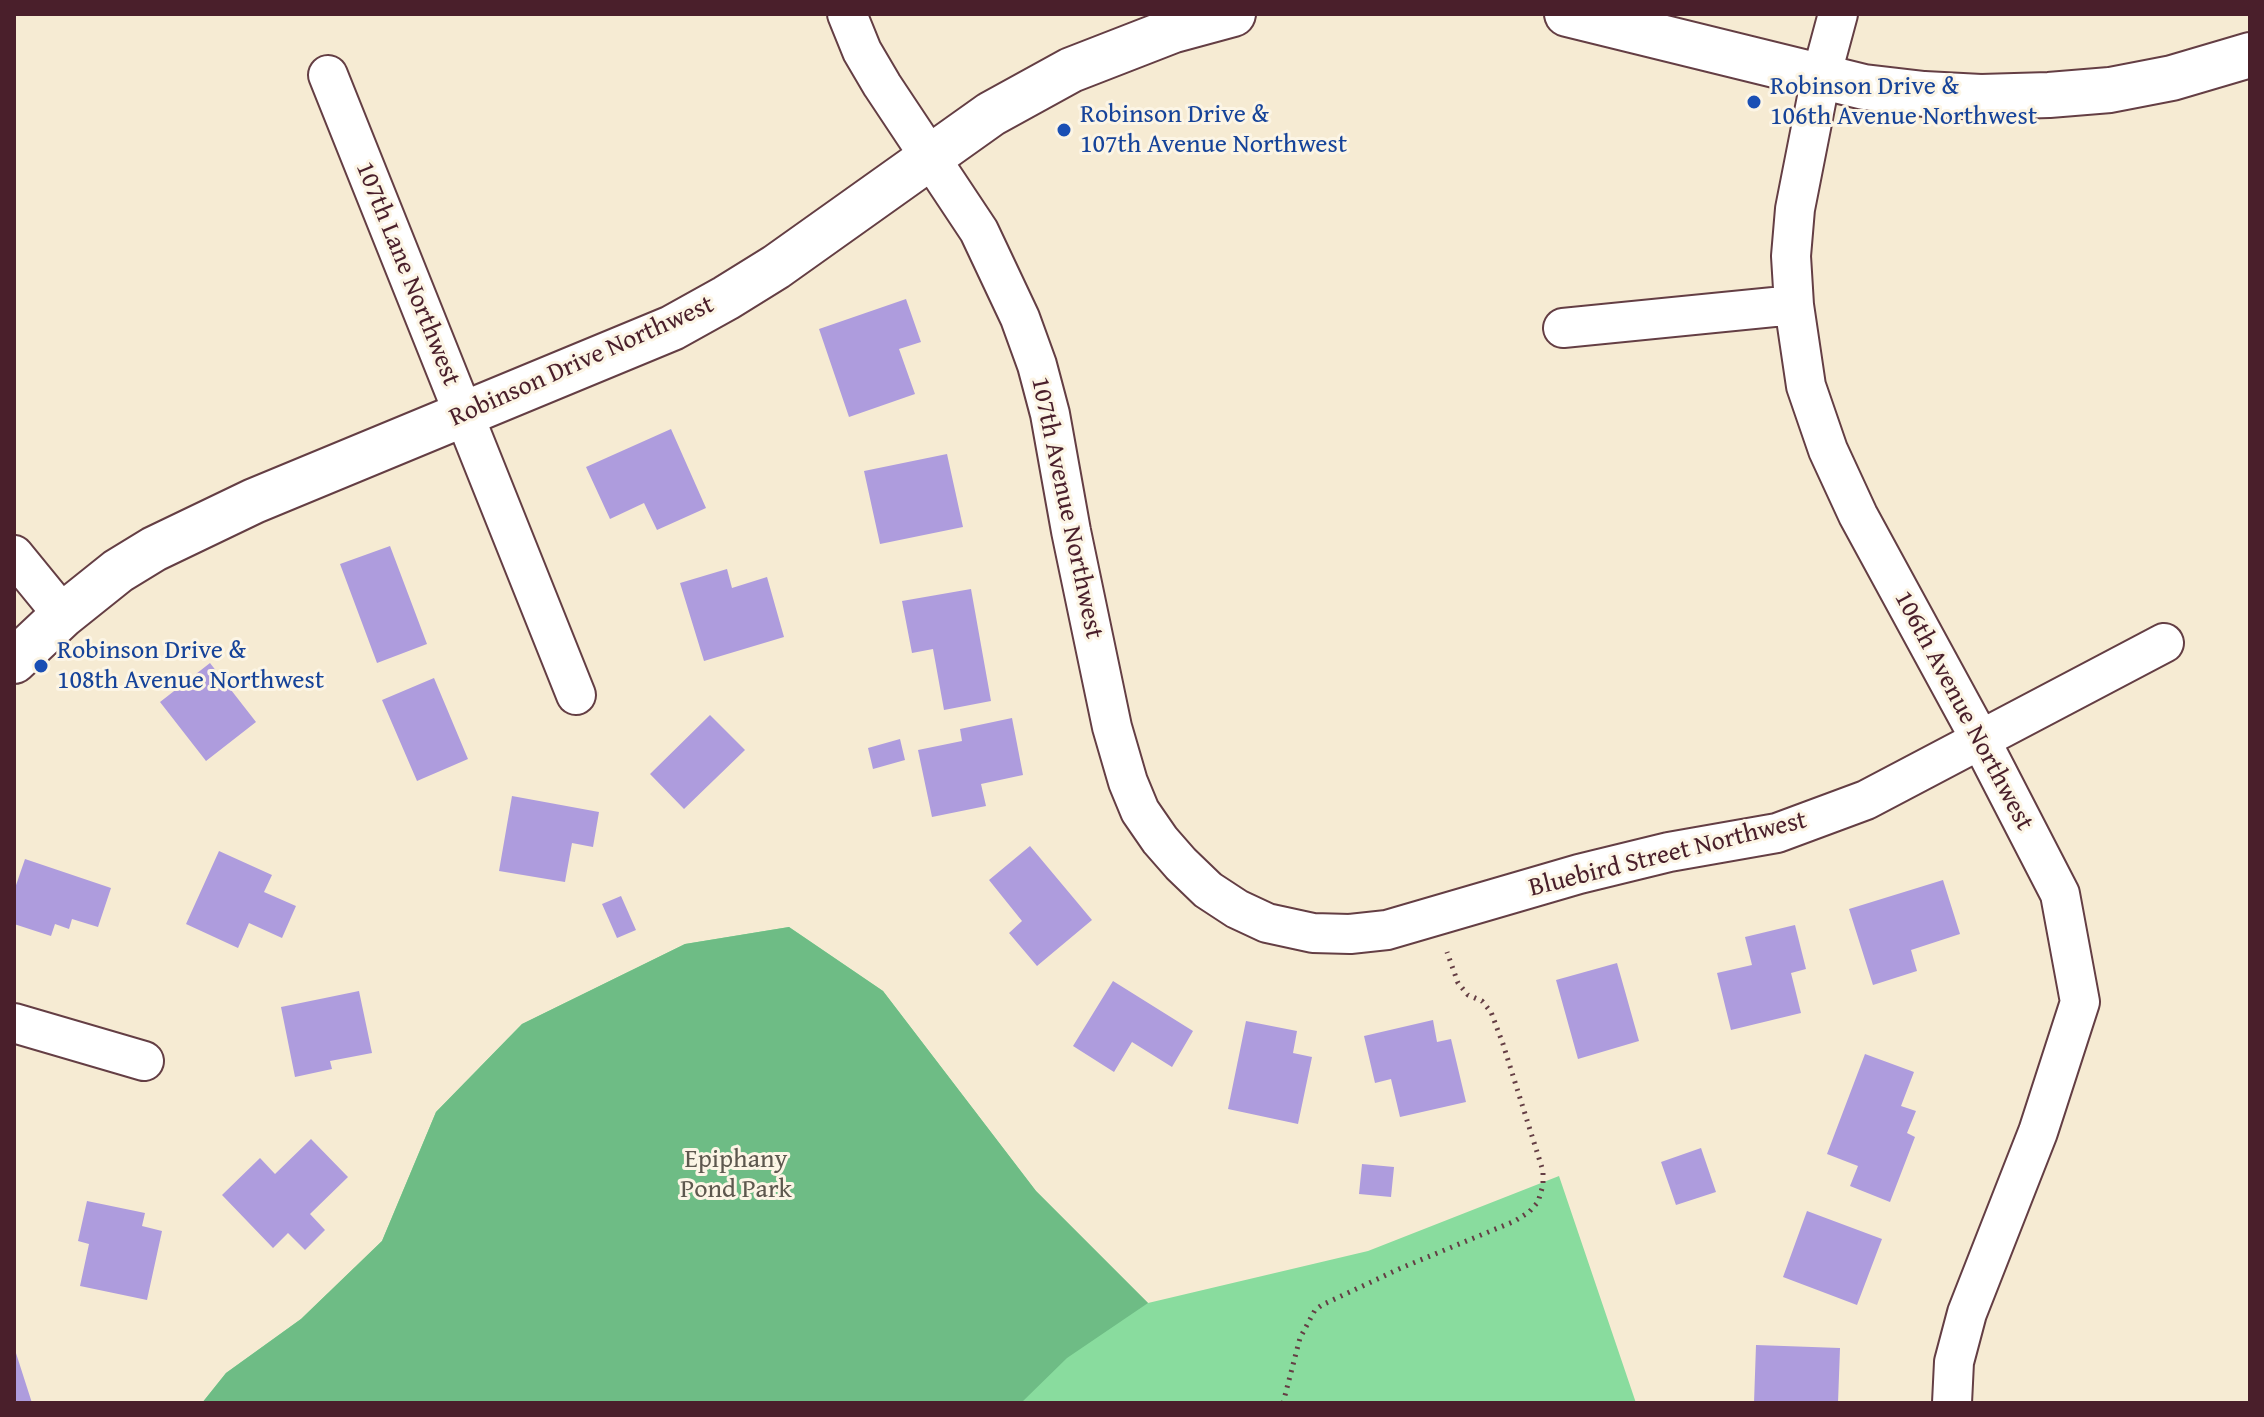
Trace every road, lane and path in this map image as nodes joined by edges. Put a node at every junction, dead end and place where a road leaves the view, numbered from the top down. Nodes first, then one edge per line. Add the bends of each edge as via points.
1 (847, 14) edge
2 (1233, 14) edge
3 (1567, 14) edge
4 (1838, 14) edge
5 (2250, 55) edge
6 (328, 75) dead end
7 (1821, 77) junction
8 (931, 158) junction
9 (1794, 305) junction
10 (1563, 328) dead end
11 (463, 415) junction
12 (14, 555) edge
13 (63, 615) junction
14 (2164, 643) dead end
15 (14, 661) edge
16 (576, 695) dead end
17 (1980, 739) junction
18 (1237, 909) joint
19 (1437, 916) junction
20 (14, 1023) edge
21 (144, 1061) dead end
22 (1283, 1403) edge
23 (1952, 1403) edge

1 - 8 street, 107th Avenue Northwest via 862,51
2 - 8 street, Robinson Drive Northwest via 1174,30 1071,70 991,114
3 - 7 street
4 - 7 street, 106th Avenue Northwest
5 - 7 street via 2172,78 2049,95 1924,94
6 - 11 street, 107th Lane Northwest
7 - 9 street, 106th Avenue Northwest via 1795,209
8 - 11 street, Robinson Drive Northwest via 776,267 672,328
8 - 18 street, 107th Avenue Northwest via 979,231 1037,365 1128,782 1140,811 1167,848 1208,890
9 - 10 street
9 - 17 street, 106th Avenue Northwest via 1806,386 1828,450
11 - 13 street, Robinson Drive Northwest via 205,523 118,571
11 - 16 street, 107th Lane Northwest
12 - 13 street
13 - 15 street, Robinson Drive Northwest
14 - 17 street, Bluebird Street Northwest
17 - 19 street, Bluebird Street Northwest via 1866,800 1777,833 1579,874
17 - 23 street, 106th Avenue Northwest via 2060,894 2080,1002 2038,1132 1967,1313 1954,1362
18 - 19 street, Bluebird Street Northwest via 1267,923 1313,933 1387,930
19 - 22 path via 1458,983 1491,1012 1543,1171 1538,1202 1515,1221 1315,1310 1295,1350
20 - 21 street

